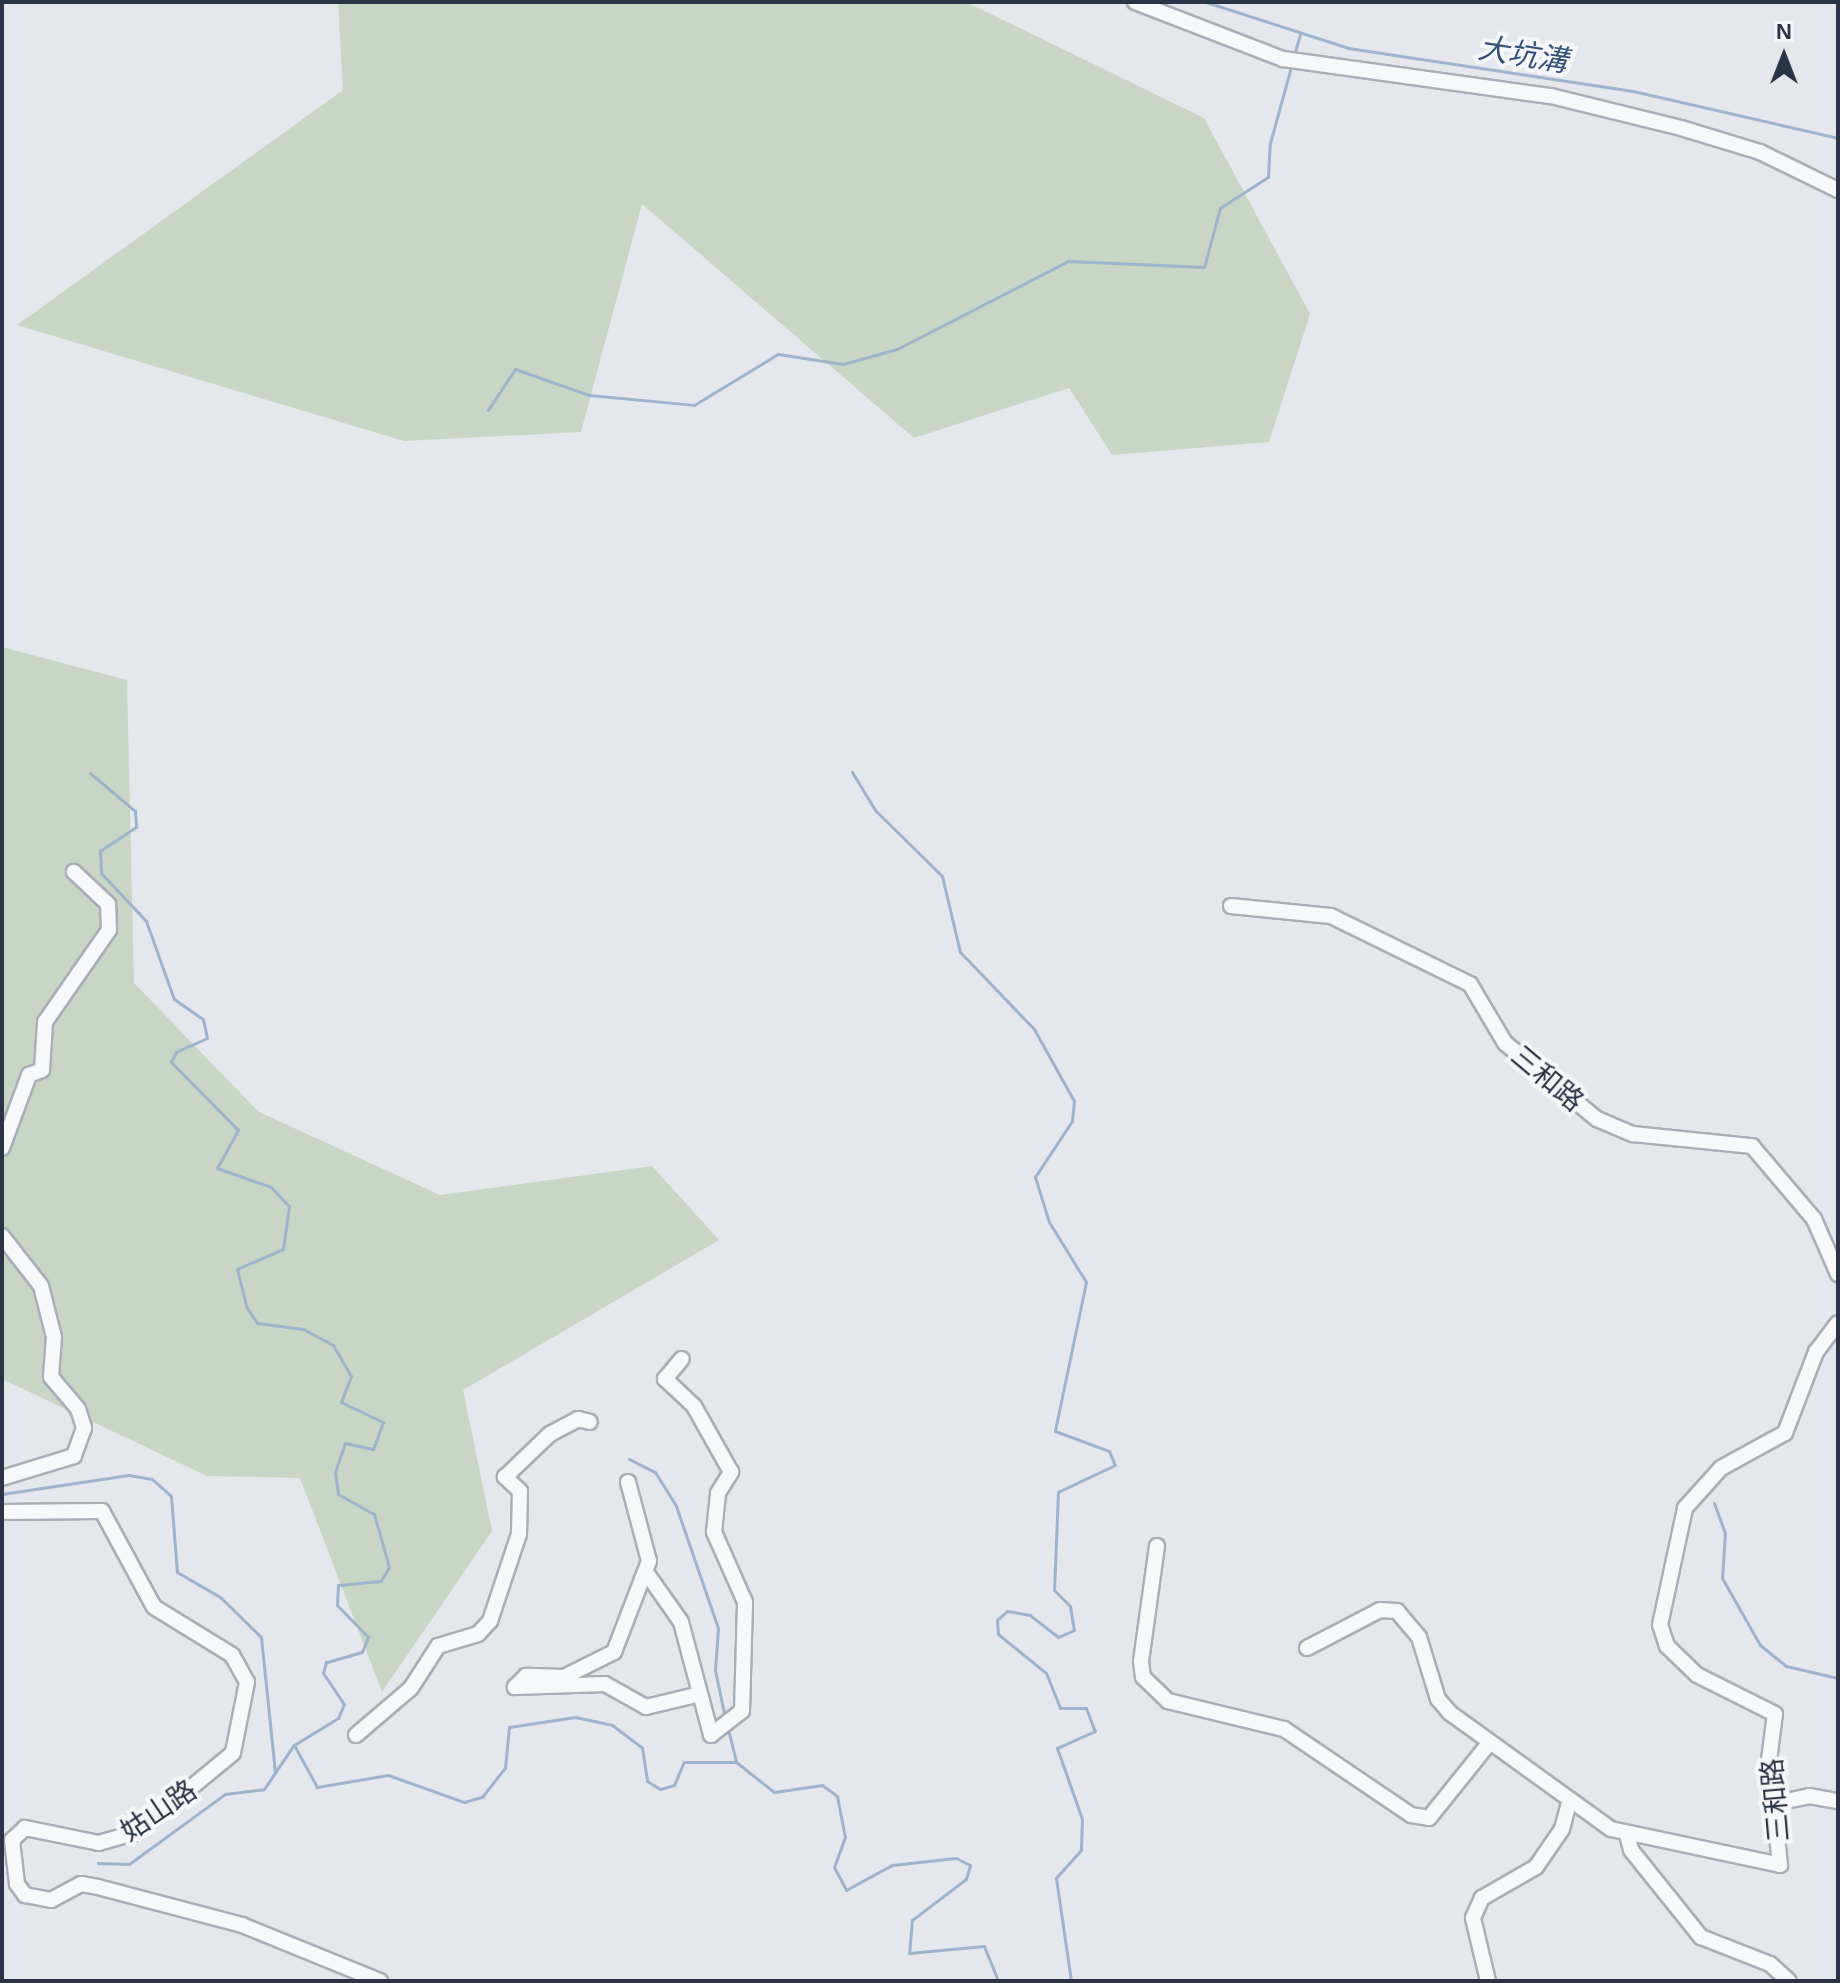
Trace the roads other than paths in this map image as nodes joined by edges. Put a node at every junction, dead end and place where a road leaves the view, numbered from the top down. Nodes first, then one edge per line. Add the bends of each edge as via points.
1 (1135, 2) edge
2 (1838, 190) edge
3 (74, 872) dead end
4 (1231, 906) dead end
5 (2, 1148) edge
6 (2, 1236) edge
7 (1838, 1274) edge
8 (1838, 1323) edge
9 (682, 1359) dead end
10 (590, 1422) dead end
11 (2, 1478) edge
12 (628, 1482) dead end
13 (2, 1512) edge
14 (1157, 1546) dead end
15 (648, 1575) junction
16 (1307, 1648) dead end
17 (696, 1695) junction
18 (356, 1735) dead end
19 (1490, 1742) junction
20 (1570, 1800) junction
21 (1838, 1801) edge
22 (1777, 1803) junction
23 (1627, 1834) junction
24 (380, 1981) edge
25 (1488, 1981) edge
26 (1789, 1981) edge

1 - 2 street via 1283,59 1551,96 1681,128 1760,152
3 - 5 street via 108,904 109,930 45,1022 42,1070 29,1075
4 - 7 street, 三和路 via 1331,916 1470,984 1505,1043 1597,1119 1633,1134 1752,1146 1768,1156 1814,1219
6 - 11 street via 41,1286 54,1337 51,1377 78,1409 84,1428 74,1456
8 - 22 street, 三和路 via 1816,1352 1785,1433 1721,1468 1685,1508 1660,1625 1667,1646 1697,1675 1775,1714 1769,1760
9 - 17 street via 665,1379 694,1406 731,1472 718,1493 714,1532 745,1602 742,1711 711,1735
10 - 18 street via 578,1419 550,1434 505,1477 520,1491 519,1534 490,1621 471,1637 438,1646 411,1688
12 - 15 street via 649,1542
13 - 24 street, 姑山路 via 102,1511 154,1607 232,1655 247,1682 233,1753 137,1832 99,1843 25,1828 12,1840 17,1884 25,1895 51,1900 81,1884 98,1887 242,1925
14 - 19 street via 1141,1661 1143,1677 1168,1701 1284,1729 1411,1815 1429,1818
15 - 17 street via 681,1622
15 - 17 street via 614,1652 564,1677 526,1676 515,1687 605,1684 646,1707
16 - 19 street, 三和路 via 1380,1610 1405,1615 1438,1699
19 - 20 street, 三和路
20 - 23 street, 三和路
20 - 25 street via 1536,1867 1482,1898 1473,1918
21 - 22 street via 1809,1796
22 - 23 street, 三和路 via 1780,1865 1770,1868 1669,1837
23 - 26 street via 1631,1850 1701,1937 1770,1964

